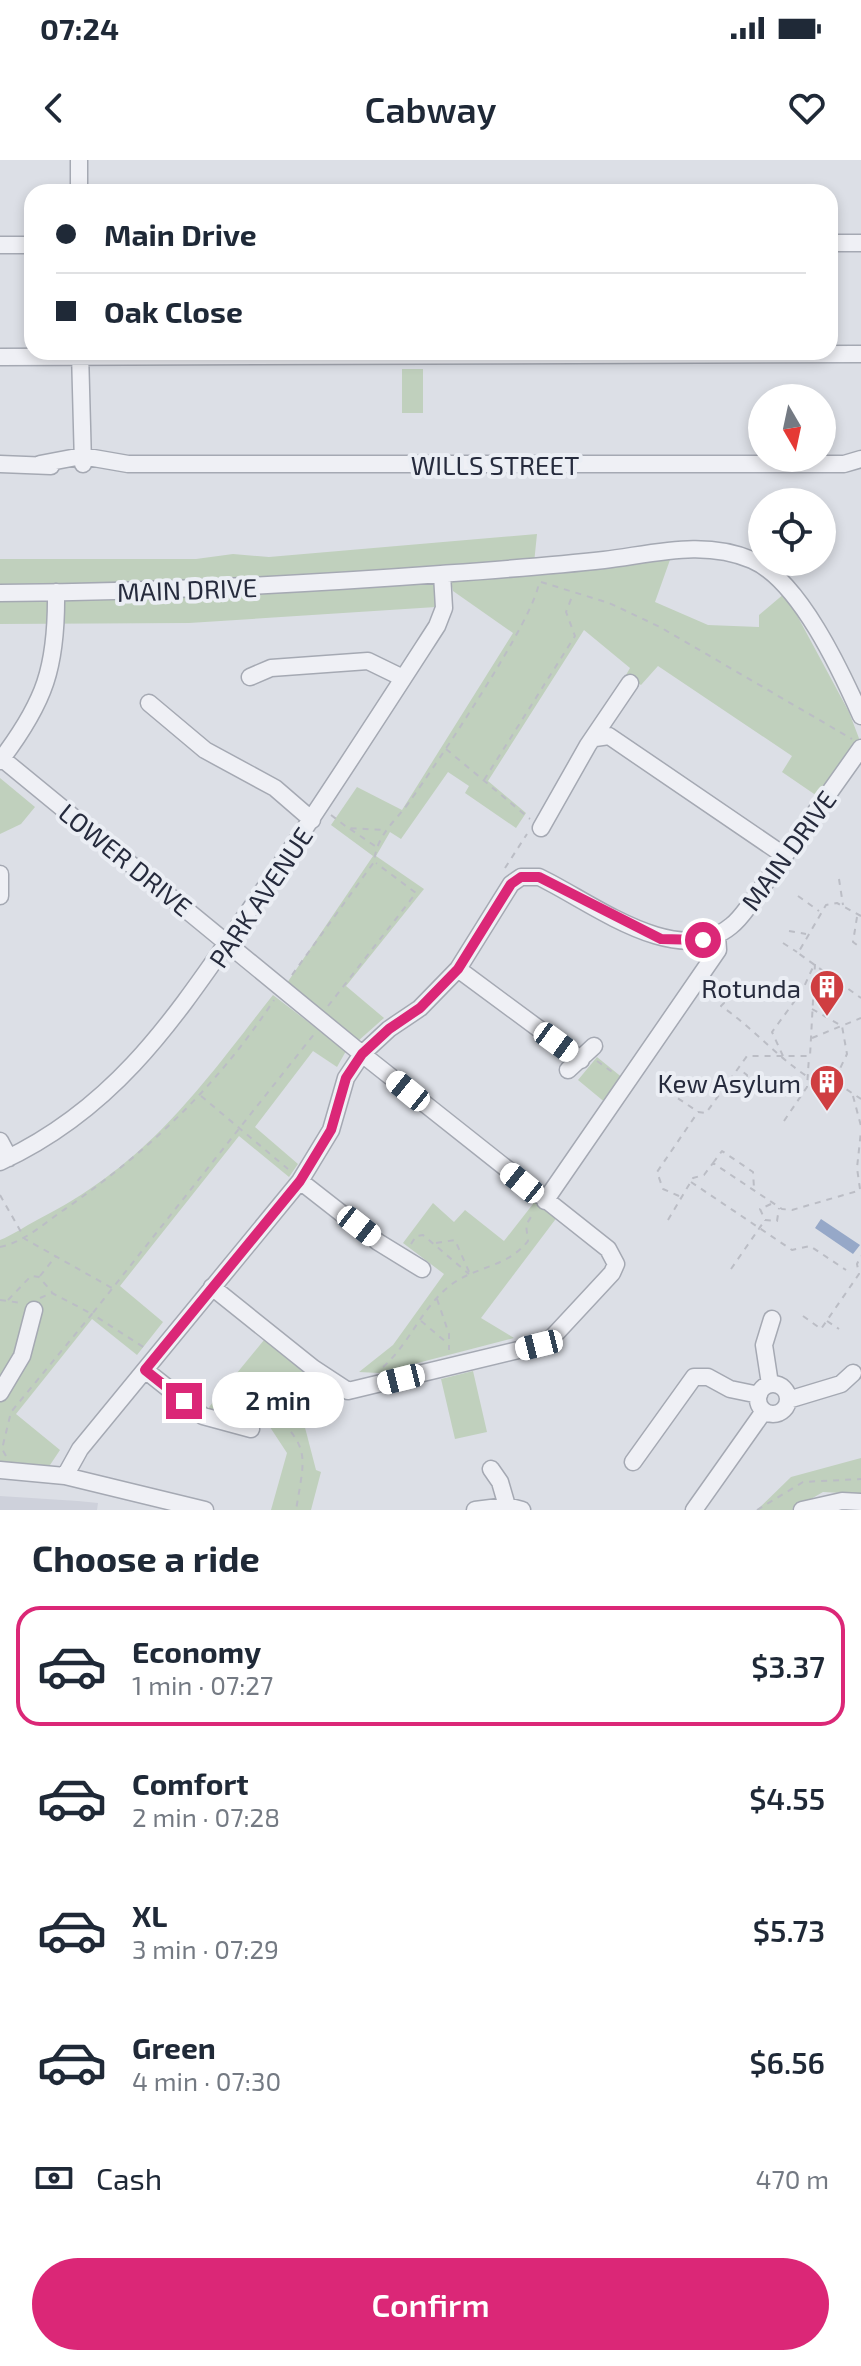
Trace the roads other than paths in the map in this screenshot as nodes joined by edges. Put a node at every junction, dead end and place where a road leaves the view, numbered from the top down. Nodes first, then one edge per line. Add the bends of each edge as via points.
1 (79, 160) edge
2 (79, 184) edge
3 (838, 243) edge
4 (861, 243) edge
5 (0, 245) edge
6 (24, 245) edge
7 (838, 354) edge
8 (861, 354) edge
9 (24, 356) edge
10 (0, 357) edge
11 (80, 360) edge
12 (861, 459) edge
13 (82, 460) junction
14 (0, 464) edge
15 (442, 574) junction
16 (56, 592) junction
17 (0, 593) edge
18 (250, 677) dead end
19 (403, 678) junction
20 (630, 683) dead end
21 (149, 703) dead end
22 (861, 716) edge
23 (595, 738) junction
24 (861, 746) edge
25 (1, 759) edge
26 (320, 816) junction
27 (537, 825) road end
28 (785, 856) junction
29 (0, 874) edge
30 (0, 896) edge
31 (717, 935) junction
32 (228, 942) junction
33 (458, 969) junction
34 (362, 1054) junction
35 (582, 1057) road end
36 (0, 1141) edge
37 (4, 1160) edge
38 (294, 1176) junction
39 (545, 1201) junction
40 (422, 1269) dead end
41 (212, 1287) junction
42 (32, 1303) road end
43 (772, 1319) dead end
44 (145, 1370) junction
45 (853, 1373) dead end
46 (0, 1393) edge
47 (764, 1397) junction
48 (788, 1400) junction
49 (251, 1429) road end
50 (633, 1462) dead end
51 (6, 1465) edge
52 (491, 1469) dead end
53 (65, 1476) junction
54 (861, 1502) edge
55 (515, 1508) edge
56 (205, 1510) edge
57 (475, 1510) edge
58 (694, 1510) edge
59 (802, 1510) edge

1 - 2 street
3 - 4 street
5 - 6 street
7 - 8 street
9 - 10 street
11 - 13 street
12 - 13 street, WILLS STREET via 844,464 103,467
13 - 14 street, WILLS STREET via 67,467
15 - 16 street, MAIN DRIVE via 211,590
15 - 19 street, PARK AVENUE via 441,618
15 - 22 street, MAIN DRIVE via 676,549 717,548 754,560 780,579 805,612
16 - 17 street, MAIN DRIVE
16 - 25 street via 54,651 45,686 28,725
18 - 19 street via 271,668 368,661
19 - 26 street, PARK AVENUE
20 - 23 street
21 - 26 street via 205,750
23 - 27 street
23 - 28 street via 609,736
24 - 28 street, MAIN DRIVE
25 - 32 street, LOWER DRIVE
26 - 32 street, PARK AVENUE
28 - 31 street, MAIN DRIVE via 731,927
29 - 30 street
31 - 33 street via 689,942 661,939 539,877 521,877 511,884
31 - 39 street via 718,950
32 - 34 street, LOWER DRIVE
32 - 37 street, PARK AVENUE via 179,1013 117,1081 72,1120
33 - 34 street via 420,1008
33 - 35 street
34 - 38 street via 346,1078 331,1130
34 - 39 street, LOWER DRIVE
36 - 37 street
38 - 40 street via 378,1242
38 - 41 street
39 - 41 street, LOWER DRIVE via 608,1249 616,1264 547,1343 348,1391
41 - 44 street
42 - 46 street via 22,1356
43 - 47 street via 764,1345
44 - 49 street via 203,1416
44 - 53 street via 80,1449
45 - 48 street via 841,1384
47 - 48 street via 782,1387
47 - 48 street via 777,1413
47 - 50 street via 694,1377
47 - 58 street
51 - 53 street
52 - 55 street
53 - 56 street
54 - 59 street
55 - 57 street

